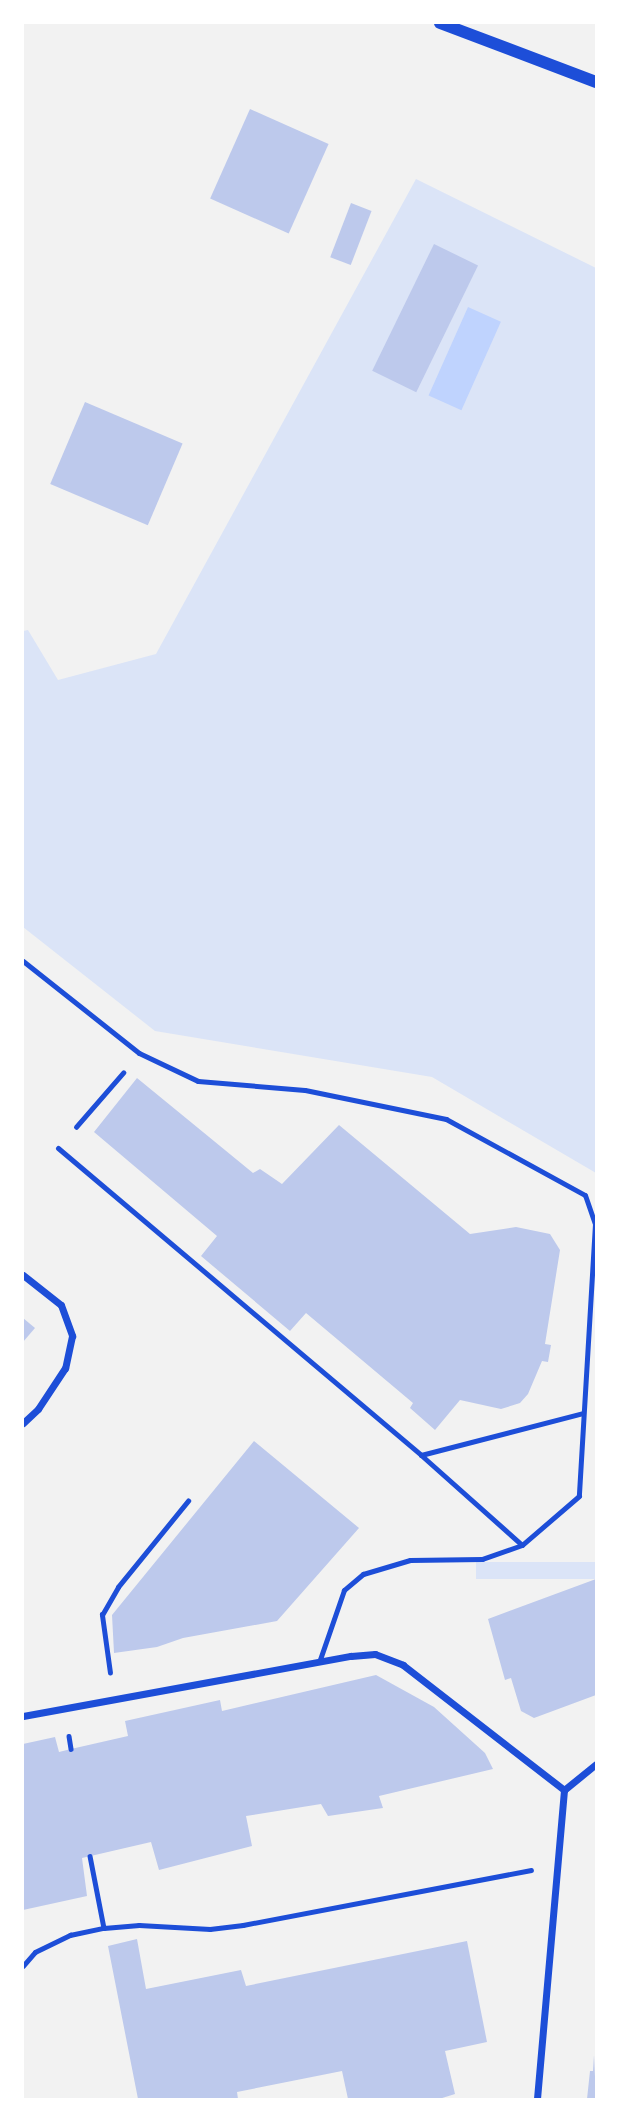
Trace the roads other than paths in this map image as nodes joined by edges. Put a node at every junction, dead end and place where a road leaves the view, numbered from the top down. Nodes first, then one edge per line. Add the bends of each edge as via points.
1 (440, 23) edge
2 (596, 82) edge
3 (23, 961) edge
4 (58, 1148) road end
5 (23, 1275) edge
6 (583, 1413) junction
7 (23, 1423) edge
8 (421, 1455) junction
9 (522, 1545) junction
10 (319, 1662) junction
11 (23, 1716) edge
12 (596, 1765) edge
13 (564, 1790) junction
14 (537, 2099) edge

1 - 2 street
3 - 6 lane via 139,1053 198,1081 305,1090 446,1119 585,1195 595,1224
4 - 8 lane
5 - 7 street via 61,1305 72,1336 65,1368
6 - 8 lane
6 - 9 lane via 579,1496
8 - 9 lane
9 - 10 lane via 482,1559 410,1560 363,1574 344,1590
10 - 11 street
10 - 13 street via 375,1654 402,1665
12 - 13 street
13 - 14 street

